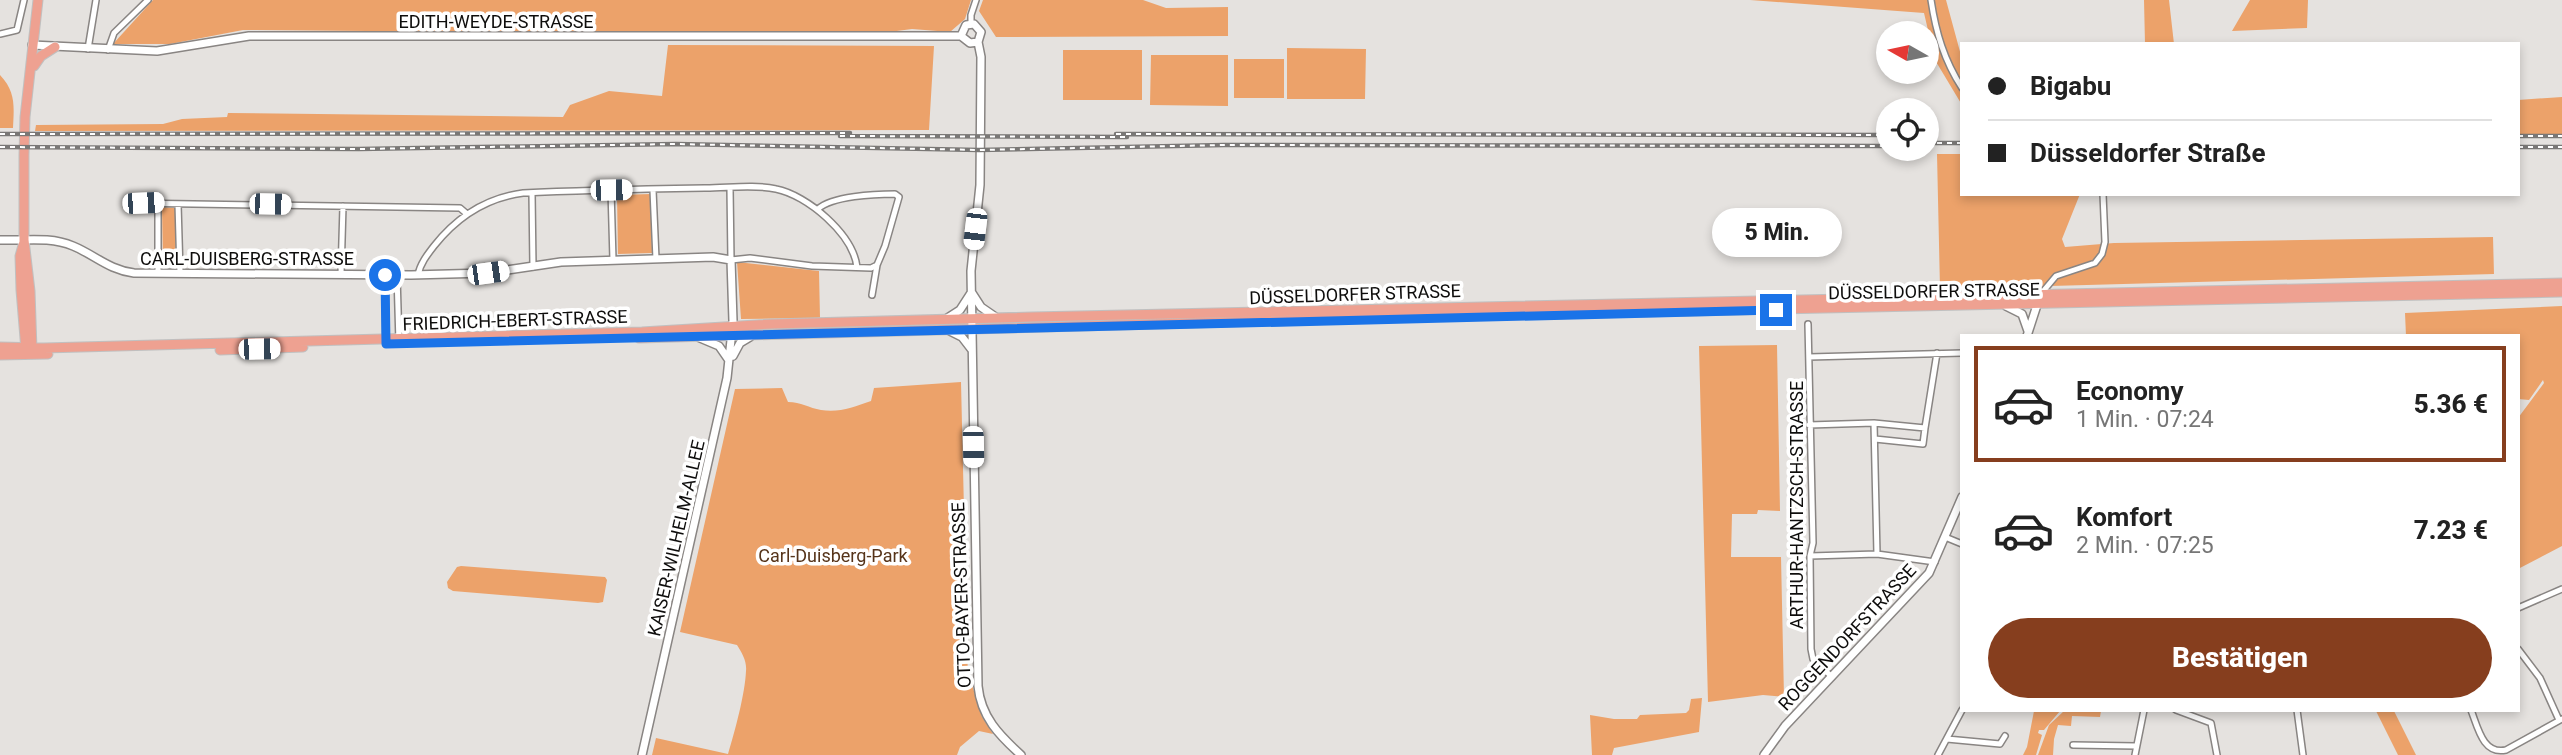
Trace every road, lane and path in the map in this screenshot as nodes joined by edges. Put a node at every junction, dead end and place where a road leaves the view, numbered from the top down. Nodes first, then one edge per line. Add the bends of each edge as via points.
1 (24, 0) edge
2 (38, 0) edge
3 (96, 0) edge
4 (148, 0) edge
5 (976, 0) edge
6 (1931, 0) edge
7 (971, 24) junction
8 (0, 34) edge
9 (961, 36) junction
10 (978, 42) junction
11 (32, 45) junction
12 (55, 47) junction
13 (88, 49) junction
14 (108, 50) junction
15 (29, 73) junction
16 (1960, 85) edge
17 (730, 188) junction
18 (611, 190) junction
19 (653, 190) junction
20 (532, 193) junction
21 (2103, 196) edge
22 (158, 202) junction
23 (131, 203) dead end
24 (178, 204) junction
25 (343, 206) junction
26 (818, 209) junction
27 (467, 214) junction
28 (0, 240) edge
29 (24, 240) junction
30 (656, 259) junction
31 (613, 260) junction
32 (731, 260) junction
33 (877, 265) junction
34 (533, 267) junction
35 (857, 267) junction
36 (180, 272) junction
37 (158, 273) junction
38 (341, 274) junction
39 (385, 275) junction
40 (397, 275) junction
41 (418, 275) junction
42 (2562, 282) edge
43 (2562, 292) edge
44 (972, 293) junction
45 (872, 295) dead end
46 (2040, 295) junction
47 (2037, 304) junction
48 (2004, 305) junction
49 (1528, 310) junction
50 (1268, 317) junction
51 (997, 318) junction
52 (863, 323) joint
53 (972, 323) junction
54 (946, 324) junction
55 (1808, 324) dead end
56 (733, 331) junction
57 (760, 334) junction
58 (2028, 334) edge
59 (696, 336) junction
60 (386, 341) junction
61 (399, 341) junction
62 (0, 348) edge
63 (29, 350) junction
64 (973, 350) junction
65 (1937, 353) junction
66 (1960, 353) edge
67 (0, 355) edge
68 (1809, 357) junction
69 (730, 363) junction
70 (1874, 423) junction
71 (1809, 425) junction
72 (1925, 428) junction
73 (1875, 439) junction
74 (1960, 502) edge
75 (1945, 537) junction
76 (1960, 543) edge
77 (1877, 554) junction
78 (1810, 556) junction
79 (1935, 562) junction
80 (2562, 589) edge
81 (2520, 607) edge
82 (2520, 652) edge
83 (1832, 677) junction
84 (1961, 712) edge
85 (2144, 712) edge
86 (2181, 712) edge
87 (2297, 712) edge
88 (2472, 712) edge
89 (2561, 719) edge
90 (2005, 736) dead end
91 (1947, 739) junction
92 (2074, 745) dead end
93 (2136, 747) junction
94 (1769, 753) edge
95 (642, 755) edge
96 (1021, 755) edge
97 (1938, 755) edge
98 (2135, 755) edge
99 (2217, 755) edge
100 (2303, 755) edge

1 - 8 street via 18,30
2 - 11 main road
3 - 13 street
4 - 14 street via 114,33
5 - 7 street
6 - 16 street via 1945,60
7 - 9 street
7 - 10 street via 981,30
9 - 10 street via 970,43
9 - 14 street, EDITH-WEYDE-STRASSE via 249,36 172,50
10 - 44 street, OTTO-BAYER-STRASSE via 980,185
11 - 12 street, EDITH-WEYDE-STRASSE
11 - 15 main road via 27,53
12 - 13 street, EDITH-WEYDE-STRASSE
12 - 15 main road via 41,56
13 - 14 street, EDITH-WEYDE-STRASSE
15 - 29 main road
17 - 19 street
17 - 26 street via 777,189
17 - 32 street
18 - 19 street
18 - 20 street
18 - 31 street
19 - 30 street
20 - 27 street via 495,199
20 - 34 street
21 - 46 street via 2102,254 2095,263 2056,276
22 - 23 street
22 - 24 street
22 - 37 street
24 - 25 street
24 - 36 street
25 - 27 street via 460,208
25 - 38 street
26 - 33 street via 856,197 899,197
26 - 35 street via 851,249
27 - 41 street via 426,256
28 - 29 street, CARL-DUISBERG-STRASSE
29 - 37 street, CARL-DUISBERG-STRASSE via 70,245 119,271
29 - 63 main road via 20,256
30 - 31 street, CARL-DUISBERG-STRASSE
30 - 32 street, CARL-DUISBERG-STRASSE
31 - 34 street, CARL-DUISBERG-STRASSE
32 - 35 street, CARL-DUISBERG-STRASSE
32 - 56 street, KAISER-WILHELM-ALLEE
33 - 35 street, CARL-DUISBERG-STRASSE
33 - 45 street
34 - 41 street, CARL-DUISBERG-STRASSE
36 - 37 street, CARL-DUISBERG-STRASSE
36 - 38 street, CARL-DUISBERG-STRASSE
38 - 39 street, CARL-DUISBERG-STRASSE
39 - 40 street, CARL-DUISBERG-STRASSE
39 - 60 street
40 - 41 street, CARL-DUISBERG-STRASSE
40 - 61 street
42 - 46 main road, DÜSSELDORFER STRASSE
43 - 47 main road, DÜSSELDORFER STRASSE
44 - 51 street via 981,307
44 - 53 street, OTTO-BAYER-STRASSE
44 - 54 street
46 - 47 street
46 - 49 main road, DÜSSELDORFER STRASSE
47 - 48 main road, DÜSSELDORFER STRASSE
47 - 58 street
48 - 49 main road, DÜSSELDORFER STRASSE
48 - 58 street via 2022,314
49 - 50 main road, DÜSSELDORFER STRASSE
50 - 51 main road, DÜSSELDORFER STRASSE
50 - 53 main road, DÜSSELDORFER STRASSE
51 - 53 main road, DÜSSELDORFER STRASSE
52 - 54 main road, DÜSSELDORFER STRASSE
52 - 56 main road, FRIEDRICH-EBERT-STRASSE
53 - 54 main road, DÜSSELDORFER STRASSE
53 - 64 street, OTTO-BAYER-STRASSE
54 - 57 main road, DÜSSELDORFER STRASSE
54 - 64 street
55 - 68 street, ARTHUR-HANTZSCH-STRASSE
56 - 57 main road, FRIEDRICH-EBERT-STRASSE
56 - 59 main road
56 - 61 main road, FRIEDRICH-EBERT-STRASSE
56 - 69 street, KAISER-WILHELM-ALLEE
57 - 69 street via 740,343
59 - 61 main road, FRIEDRICH-EBERT-STRASSE
59 - 69 street via 719,345
60 - 61 main road, FRIEDRICH-EBERT-STRASSE
60 - 63 main road, FRIEDRICH-EBERT-STRASSE
62 - 63 main road, FRIEDRICH-EBERT-STRASSE
63 - 67 main road, FRIEDRICH-EBERT-STRASSE
64 - 96 street, OTTO-BAYER-STRASSE via 979,693 992,725
65 - 66 street
65 - 68 street
65 - 72 street
68 - 71 street, ARTHUR-HANTZSCH-STRASSE
69 - 95 street, KAISER-WILHELM-ALLEE
70 - 71 street
70 - 72 street
70 - 73 street
71 - 78 street, ARTHUR-HANTZSCH-STRASSE
72 - 73 street via 1923,444
73 - 77 street
74 - 75 street, ROGGENDORFSTRASSE
75 - 76 street
75 - 79 street, ROGGENDORFSTRASSE
77 - 78 street
77 - 79 street
78 - 83 street, ARTHUR-HANTZSCH-STRASSE via 1811,649 1814,659
79 - 83 street, ROGGENDORFSTRASSE
80 - 81 street
82 - 89 street
83 - 94 street, ROGGENDORFSTRASSE via 1785,726
84 - 91 street
85 - 93 street
86 - 99 street via 2211,723
87 - 100 street
88 - 89 street via 2486,746 2494,752 2507,750
90 - 91 street via 2000,744
91 - 97 street
92 - 93 street
93 - 98 street

